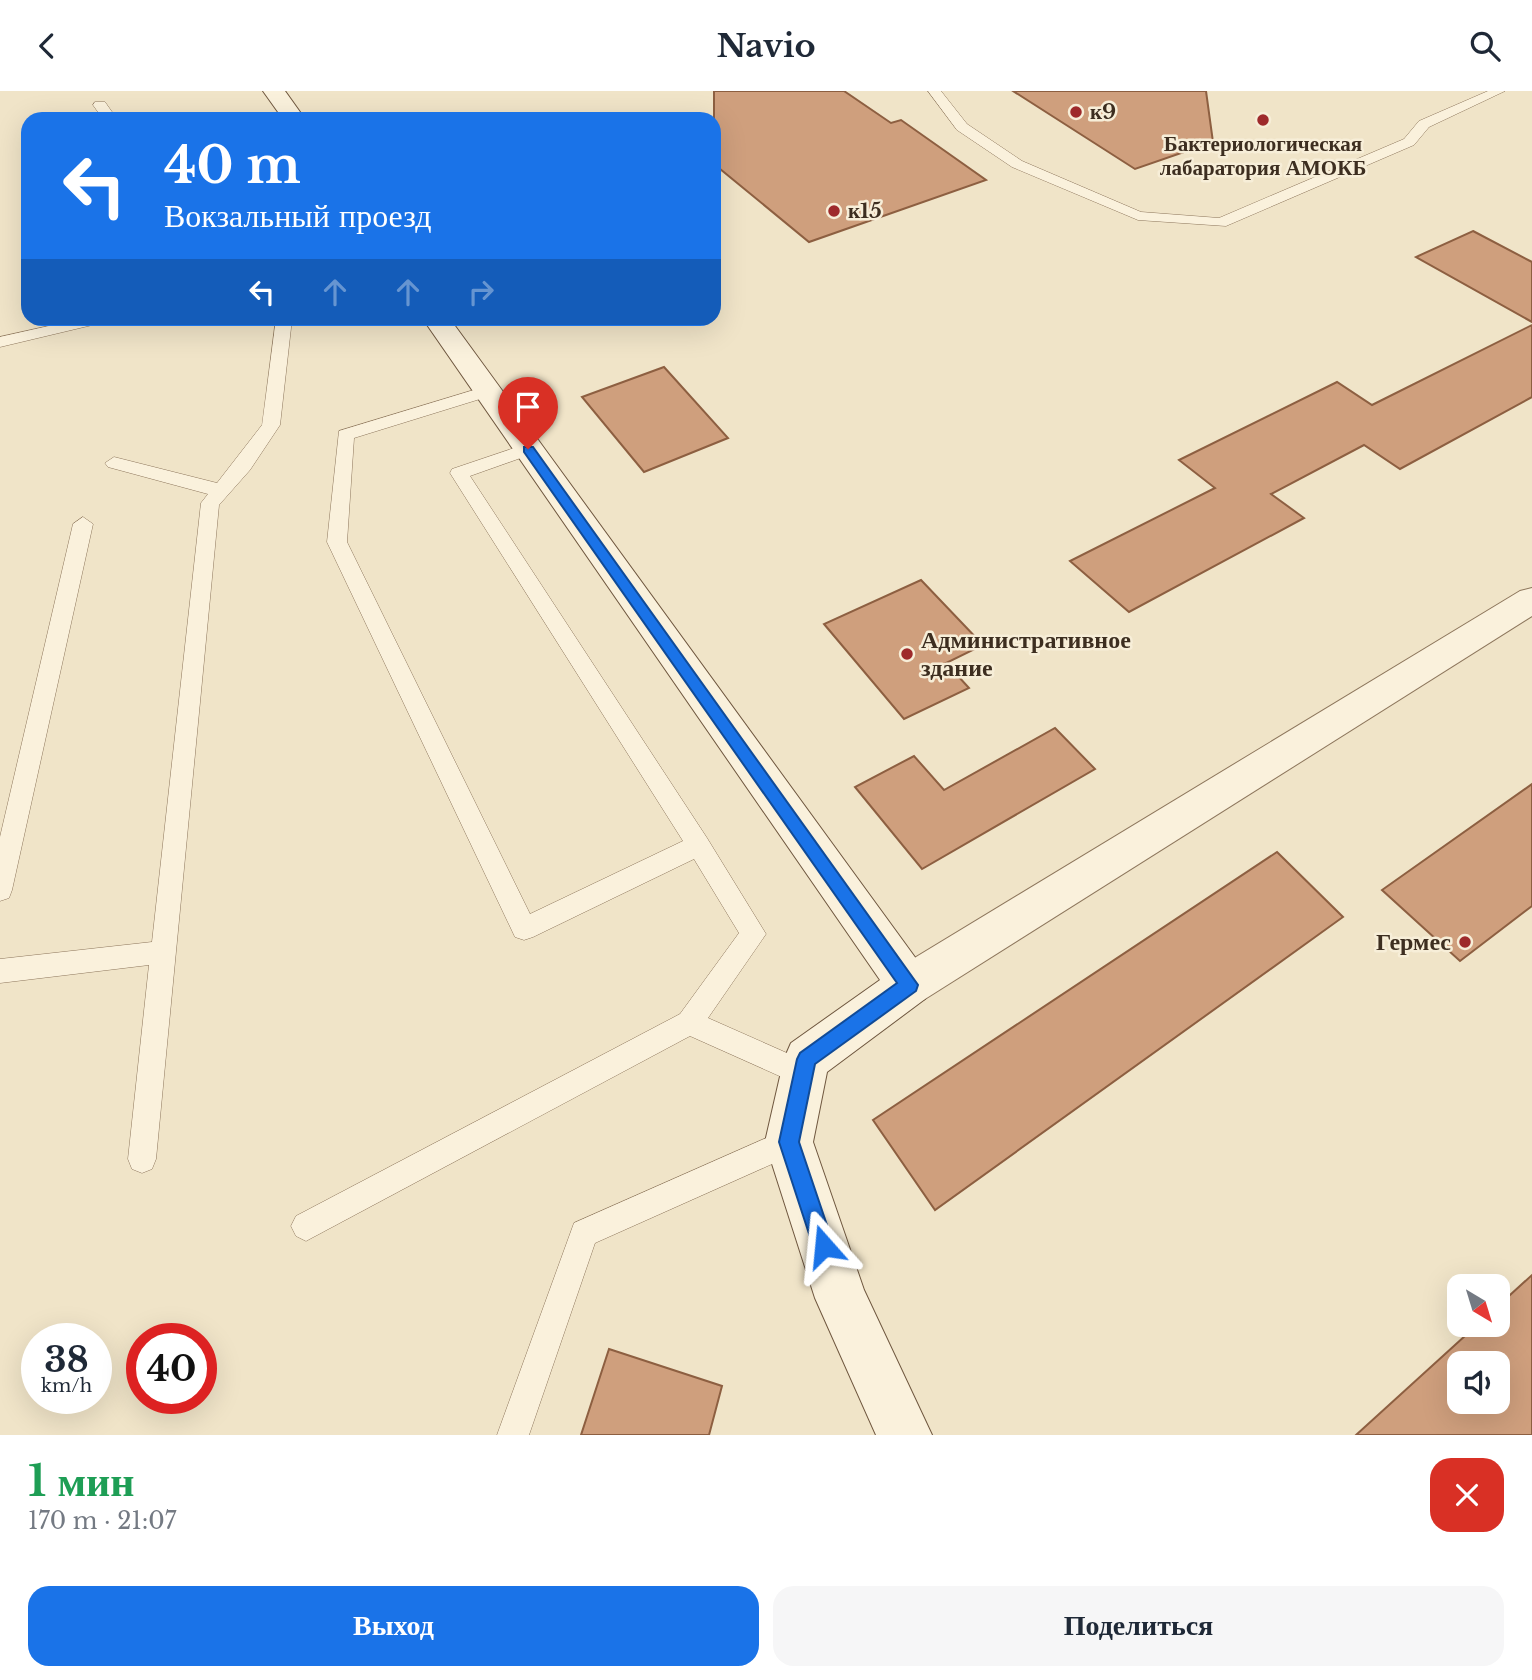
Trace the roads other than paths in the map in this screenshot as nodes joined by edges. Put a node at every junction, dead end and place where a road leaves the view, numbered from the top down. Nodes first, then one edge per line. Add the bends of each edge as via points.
1 (274, 91) edge
2 (934, 91) edge
3 (1499, 91) edge
4 (100, 105) dead end
5 (105, 112) edge
6 (289, 112) edge
7 (69, 326) edge
8 (283, 326) edge
9 (441, 326) edge
10 (0, 342) edge
11 (487, 391) junction
12 (528, 449) junction
13 (114, 463) dead end
14 (222, 491) junction
15 (83, 524) dead end
16 (1532, 600) edge
17 (699, 845) junction
18 (0, 890) edge
19 (164, 952) junction
20 (0, 971) edge
21 (909, 985) junction
22 (689, 1023) junction
23 (804, 1074) junction
24 (789, 1142) junction
25 (142, 1159) dead end
26 (306, 1226) dead end
27 (513, 1435) edge
28 (904, 1435) edge

1 - 6 street
2 - 3 lane via 962,127 1017,164 1138,216 1221,223 1409,142 1424,124
4 - 5 lane
7 - 10 lane
8 - 14 lane via 271,425
9 - 11 street
11 - 12 street
11 - 17 lane via 345,435 337,542 524,929
12 - 17 lane via 458,473
12 - 21 street
13 - 14 lane
14 - 19 lane via 210,503
15 - 18 lane
16 - 21 street
17 - 22 lane via 753,934
19 - 20 lane
19 - 25 lane
21 - 23 street via 807,1059
22 - 23 lane
22 - 26 lane
23 - 24 street
24 - 27 lane via 584,1233
24 - 28 street via 841,1298

